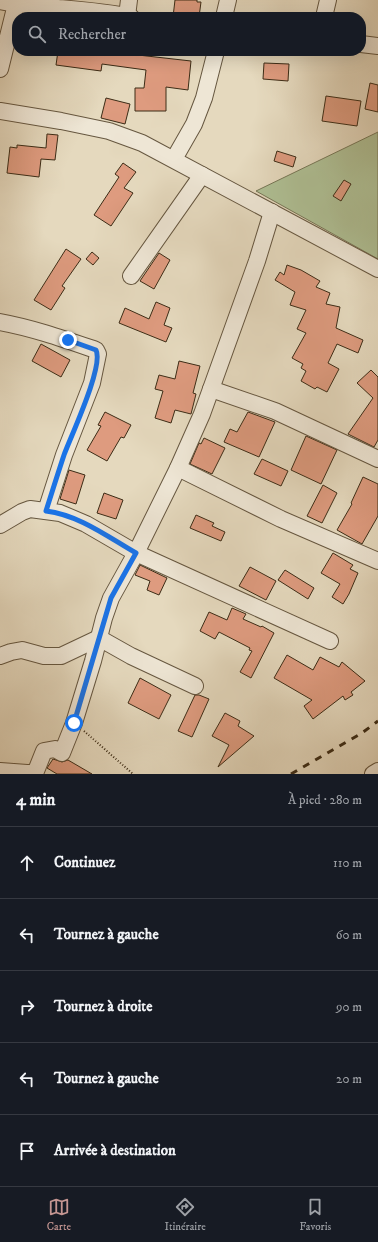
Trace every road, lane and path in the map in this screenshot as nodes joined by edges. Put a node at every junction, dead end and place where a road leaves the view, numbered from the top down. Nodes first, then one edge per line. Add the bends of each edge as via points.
1 (129, 0) edge
2 (228, 0) edge
3 (328, 0) edge
4 (0, 1) edge
5 (17, 2) edge
6 (14, 12) edge
7 (92, 12) edge
8 (129, 12) edge
9 (225, 12) edge
10 (325, 12) edge
11 (12, 22) edge
12 (366, 45) edge
13 (378, 46) edge
14 (215, 56) edge
15 (0, 69) edge
16 (0, 111) edge
17 (174, 159) junction
18 (202, 175) junction
19 (272, 212) junction
20 (378, 269) edge
21 (131, 276) dead end
22 (0, 322) edge
23 (211, 389) junction
24 (378, 459) edge
25 (178, 468) junction
26 (46, 511) junction
27 (0, 525) edge
28 (136, 553) junction
29 (378, 562) edge
30 (99, 638) junction
31 (330, 641) dead end
32 (0, 656) edge
33 (195, 686) dead end
34 (74, 723) junction
35 (0, 771) edge
36 (378, 771) edge
37 (133, 774) edge
38 (373, 774) edge

1 - 8 street
2 - 9 street
3 - 10 street
4 - 5 street
5 - 6 street
5 - 7 street
11 - 15 street
12 - 13 street
14 - 17 street via 204,98
16 - 17 street via 109,131 142,143
17 - 18 street
18 - 19 street
18 - 21 street
19 - 20 street
19 - 23 street via 257,262
22 - 26 street via 23,326 68,340 96,350 98,354 92,383
23 - 24 street via 275,411
23 - 25 street
25 - 28 street
25 - 29 street via 281,519
26 - 27 street via 30,509
26 - 28 street via 60,513 86,524
28 - 30 street via 111,598
28 - 31 street
30 - 32 street via 61,656 44,656 22,650
30 - 33 street
30 - 34 street
34 - 35 street via 62,753 55,749 44,751 36,771
34 - 37 path
36 - 38 street

